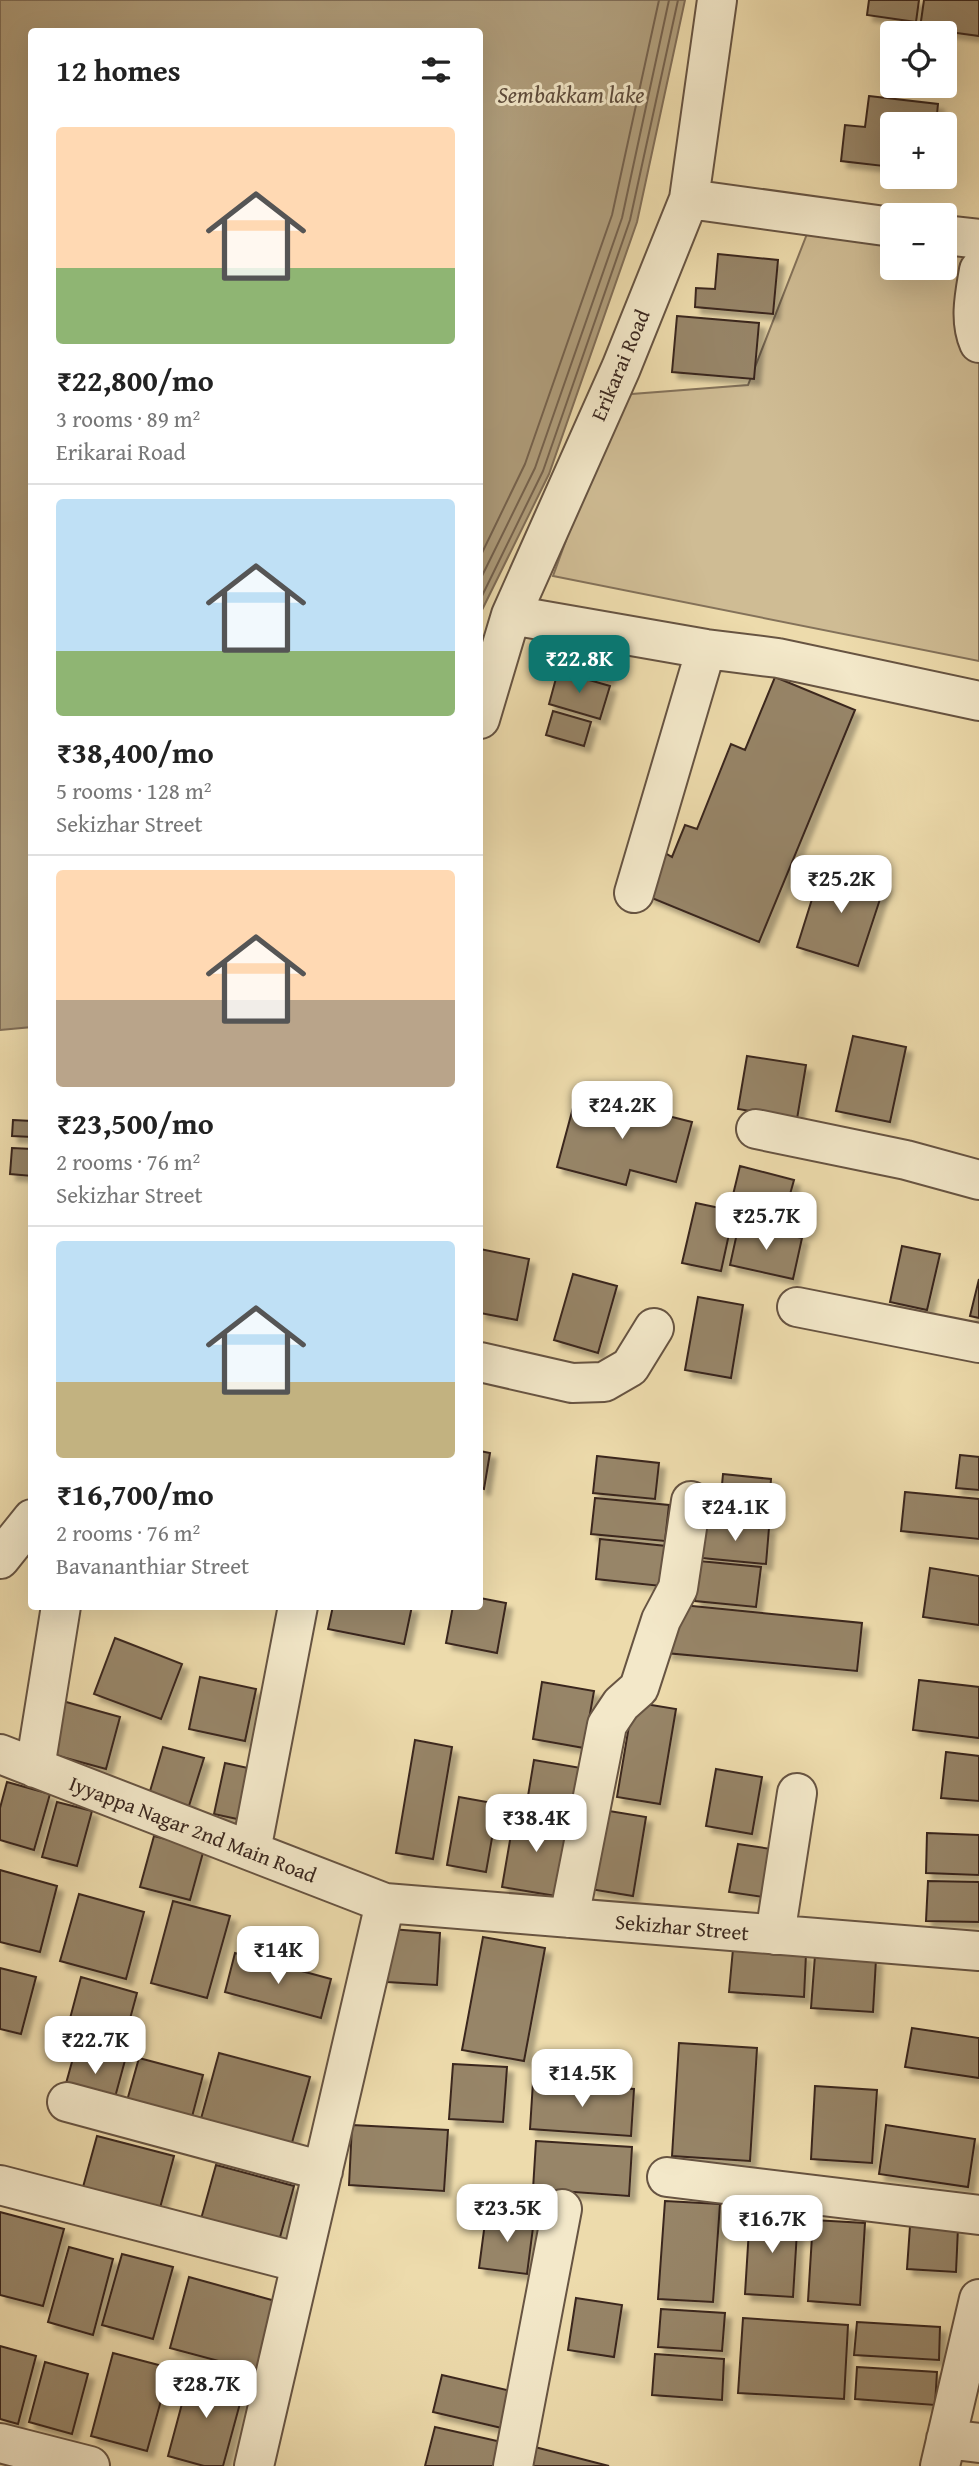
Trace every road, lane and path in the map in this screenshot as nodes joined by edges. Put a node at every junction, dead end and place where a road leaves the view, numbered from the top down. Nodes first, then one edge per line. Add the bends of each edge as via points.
1 (717, 0) edge
2 (689, 199) junction
3 (880, 225) edge
4 (957, 236) edge
5 (979, 239) edge
6 (979, 270) edge
7 (979, 343) edge
8 (511, 615) junction
9 (706, 649) junction
10 (979, 701) edge
11 (483, 709) edge
12 (634, 893) dead end
13 (756, 1129) dead end
14 (979, 1180) edge
15 (797, 1307) dead end
16 (654, 1328) dead end
17 (979, 1343) edge
18 (483, 1363) edge
19 (691, 1501) dead end
20 (28, 1524) edge
21 (0, 1559) edge
22 (60, 1610) edge
23 (297, 1610) edge
24 (0, 1754) edge
25 (35, 1768) junction
26 (797, 1793) dead end
27 (251, 1851) junction
28 (385, 1903) junction
29 (569, 1918) junction
30 (775, 1935) junction
31 (979, 1951) edge
32 (68, 2102) dead end
33 (323, 2171) junction
34 (667, 2177) dead end
35 (0, 2185) edge
36 (562, 2209) dead end
37 (979, 2215) edge
38 (302, 2263) junction
39 (979, 2299) edge
40 (0, 2443) edge
41 (955, 2449) edge
42 (90, 2466) edge
43 (254, 2466) edge
44 (513, 2466) edge

1 - 2 street, Erikarai Road
2 - 3 street
2 - 8 street, Erikarai Road via 621,368
4 - 5 street
6 - 7 street via 973,304
8 - 9 street
8 - 11 street, Erikarai Road
9 - 10 street via 778,658
9 - 12 street
13 - 14 street
15 - 17 street
16 - 18 street via 629,1367 604,1382 572,1383
19 - 29 street via 678,1588 661,1620 639,1688 607,1725
20 - 21 street
22 - 25 street
23 - 27 street
24 - 25 street, Iyyappa Nagar 2nd Main Road
25 - 27 street, Iyyappa Nagar 2nd Main Road
26 - 30 street
27 - 28 street, Iyyappa Nagar 2nd Main Road
28 - 29 street, Sekizhar Street
28 - 33 street
29 - 30 street, Sekizhar Street
30 - 31 street, Sekizhar Street
32 - 33 street
33 - 38 street
34 - 37 street
35 - 38 street
36 - 44 street
38 - 43 street
39 - 41 street
40 - 42 street

